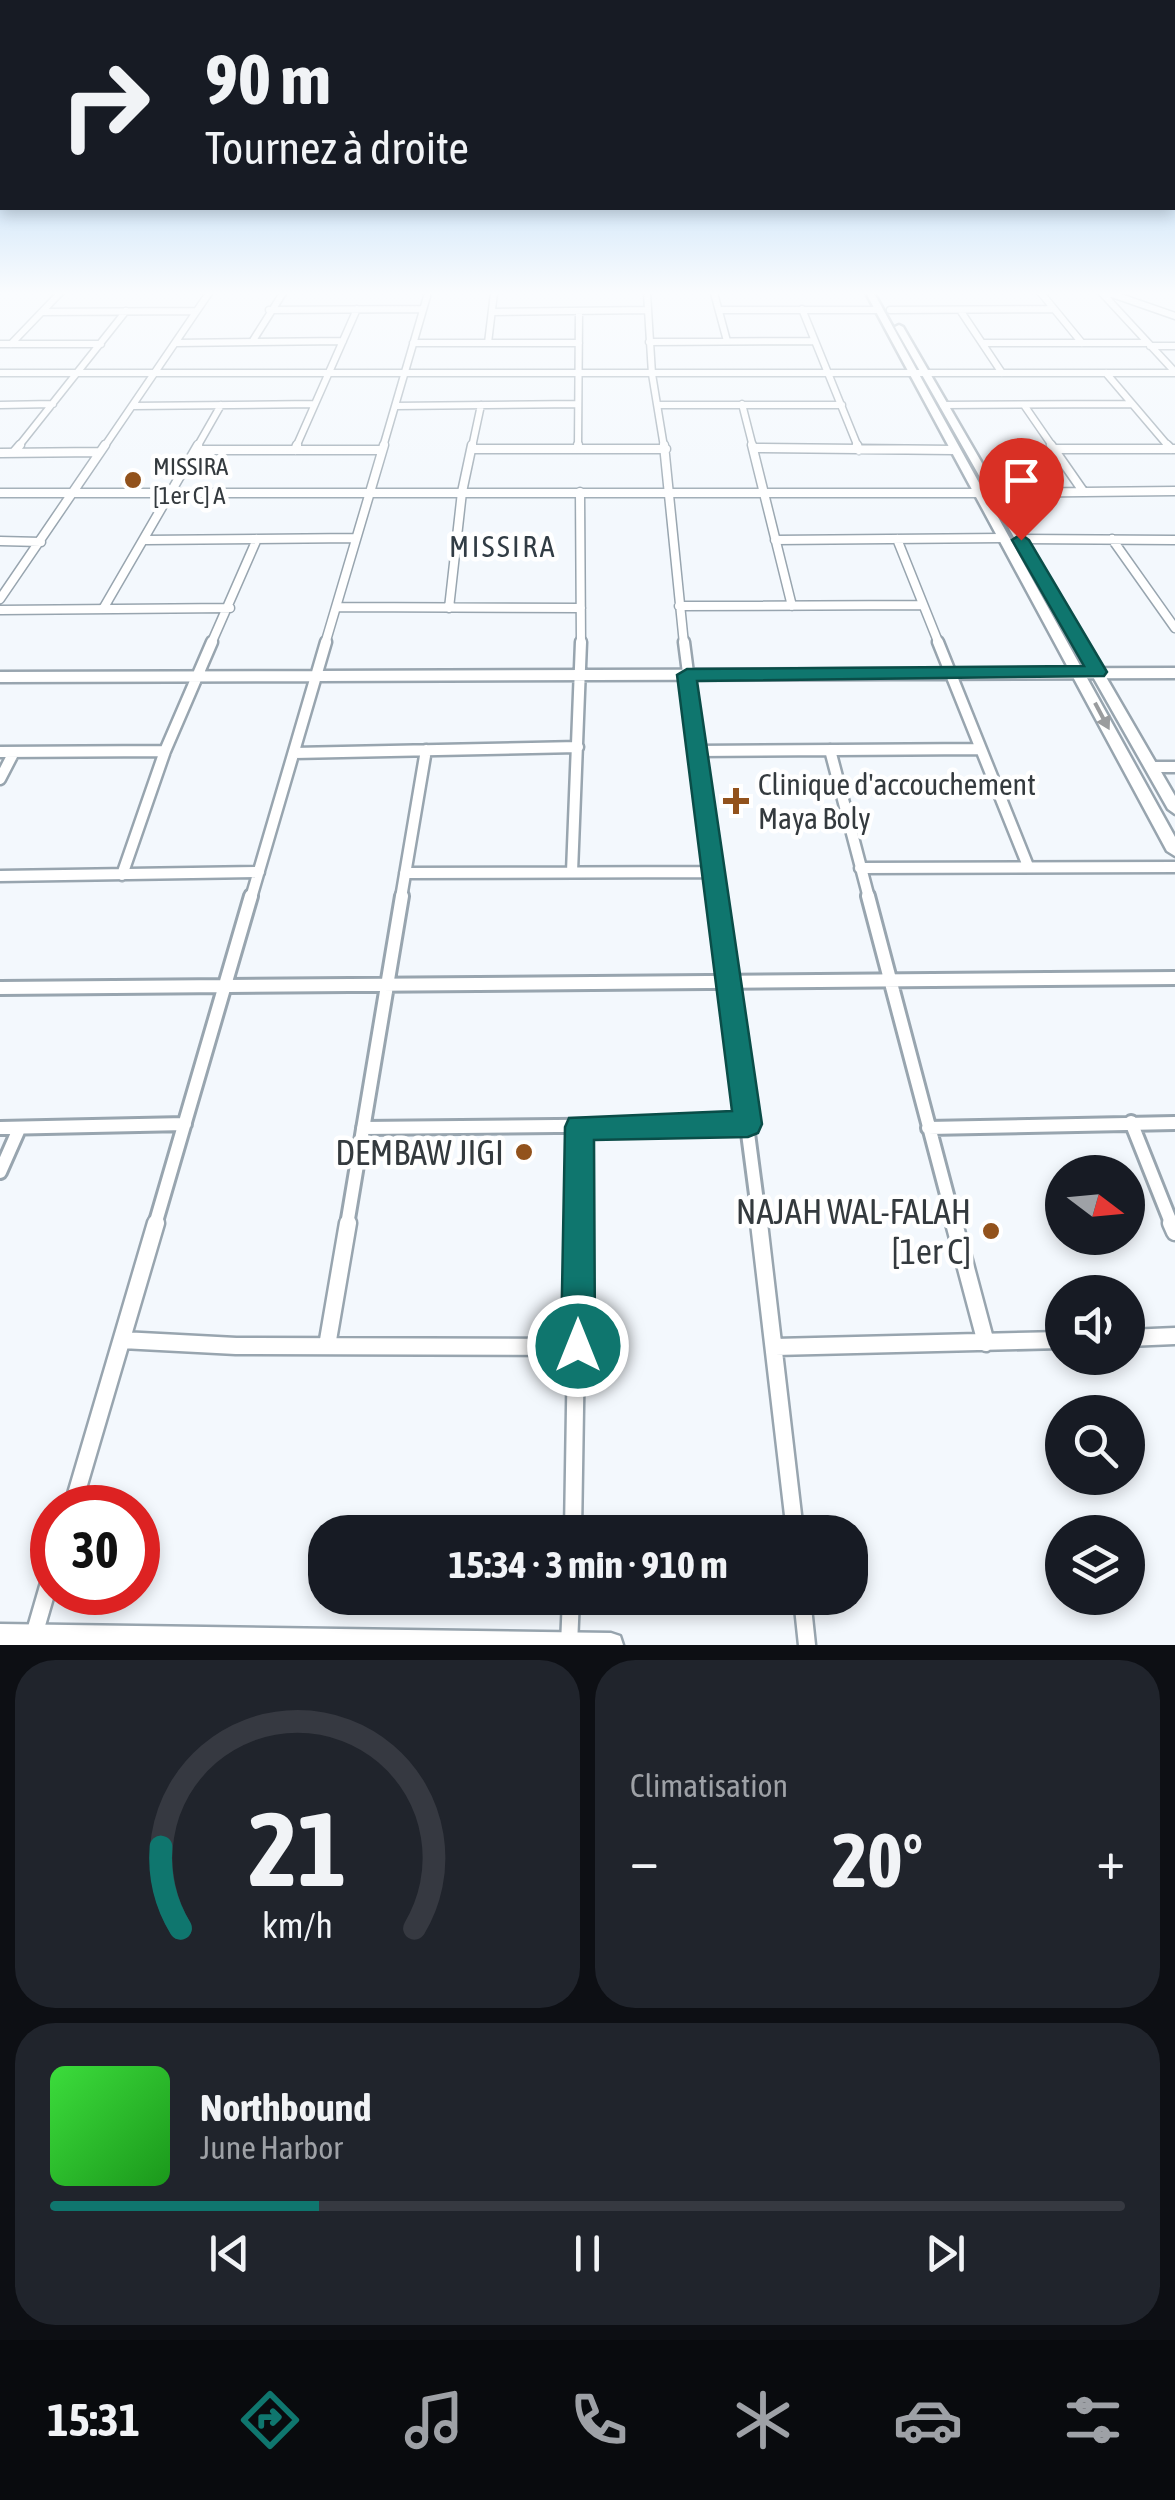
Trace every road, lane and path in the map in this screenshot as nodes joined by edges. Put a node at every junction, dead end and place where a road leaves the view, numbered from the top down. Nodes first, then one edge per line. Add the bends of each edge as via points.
1 (81, 370) edge
2 (158, 370) edge
3 (330, 370) edge
4 (405, 370) edge
5 (578, 370) edge
6 (651, 370) edge
7 (827, 370) edge
8 (916, 370) edge
9 (1000, 370) edge
10 (1175, 372) edge
11 (0, 373) edge
12 (78, 373) junction
13 (918, 373) junction
14 (1002, 373) junction
15 (1106, 373) junction
16 (155, 374) junction
17 (328, 374) junction
18 (404, 374) junction
19 (578, 374) junction
20 (652, 374) junction
21 (829, 374) junction
22 (0, 404) edge
23 (54, 404) junction
24 (316, 404) junction
25 (578, 404) junction
26 (742, 404) junction
27 (842, 404) junction
28 (1132, 404) junction
29 (220, 405) junction
30 (481, 405) junction
31 (660, 405) junction
32 (943, 405) junction
33 (1024, 405) junction
34 (133, 406) junction
35 (395, 406) junction
36 (753, 448) junction
37 (472, 449) junction
38 (578, 449) junction
39 (666, 449) junction
40 (1054, 449) junction
41 (1173, 449) edge
42 (196, 450) junction
43 (295, 450) junction
44 (382, 450) junction
45 (859, 450) junction
46 (954, 450) junction
47 (0, 452) edge
48 (14, 452) junction
49 (100, 452) junction
50 (1083, 491) junction
51 (1175, 491) edge
52 (370, 492) junction
53 (462, 492) junction
54 (580, 492) junction
55 (764, 492) junction
56 (978, 492) junction
57 (0, 493) edge
58 (172, 493) junction
59 (672, 493) junction
60 (995, 493) junction
61 (73, 494) junction
62 (356, 538) junction
63 (1003, 538) junction
64 (257, 539) junction
65 (1112, 539) junction
66 (146, 540) junction
67 (775, 540) junction
68 (897, 540) junction
69 (1021, 540) junction
70 (1175, 540) edge
71 (0, 541) edge
72 (42, 542) junction
73 (0, 599) edge
74 (923, 605) junction
75 (679, 606) junction
76 (792, 606) junction
77 (1160, 606) junction
78 (1175, 606) edge
79 (336, 607) junction
80 (230, 608) junction
81 (449, 608) junction
82 (581, 608) junction
83 (103, 609) junction
84 (0, 610) edge
85 (1175, 628) edge
86 (1097, 672) junction
87 (1175, 673) edge
88 (952, 674) junction
89 (1080, 674) junction
90 (687, 675) junction
91 (196, 676) junction
92 (316, 676) junction
93 (581, 676) junction
94 (0, 677) edge
95 (578, 747) junction
96 (981, 749) junction
97 (426, 750) junction
98 (830, 750) junction
99 (696, 751) junction
100 (0, 752) edge
101 (14, 752) junction
102 (165, 752) junction
103 (294, 753) junction
104 (1153, 767) junction
105 (1175, 767) edge
106 (0, 778) edge
107 (1175, 809) edge
108 (1175, 852) edge
109 (1028, 866) junction
110 (1175, 866) edge
111 (860, 868) junction
112 (259, 872) junction
113 (572, 872) junction
114 (714, 872) junction
115 (406, 873) junction
116 (122, 875) junction
117 (0, 876) edge
118 (1175, 978) edge
119 (387, 980) junction
120 (226, 981) junction
121 (890, 983) junction
122 (730, 984) junction
123 (0, 988) edge
124 (1131, 1122) junction
125 (1175, 1123) edge
126 (185, 1124) junction
127 (748, 1124) junction
128 (580, 1127) junction
129 (0, 1128) edge
130 (19, 1128) junction
131 (364, 1128) junction
132 (928, 1128) junction
133 (0, 1172) edge
134 (1175, 1232) edge
135 (1175, 1336) edge
136 (1145, 1337) edge
137 (122, 1340) junction
138 (1045, 1341) edge
139 (986, 1343) junction
140 (328, 1346) junction
141 (578, 1346) junction
142 (776, 1347) junction
143 (79, 1485) edge
144 (573, 1515) edge
145 (793, 1515) edge
146 (40, 1615) edge
147 (570, 1615) edge
148 (804, 1615) edge
149 (0, 1636) edge
150 (34, 1636) junction
151 (66, 1641) edge
152 (306, 1642) edge
153 (569, 1644) edge
154 (611, 1645) edge
155 (807, 1645) edge

1 - 12 street
2 - 16 street
3 - 17 street
4 - 18 street
5 - 19 street
6 - 20 street
7 - 21 street
8 - 13 main road
9 - 14 street
10 - 15 street
11 - 12 street
12 - 16 street
12 - 23 street
13 - 14 street
13 - 21 street
13 - 32 main road
13 - 46 main road
14 - 15 street
15 - 28 street
16 - 17 street
16 - 34 street
17 - 18 street
17 - 24 street
18 - 19 street
18 - 35 street
19 - 20 street
19 - 25 street
20 - 21 street
20 - 31 street
21 - 27 street
22 - 23 street
23 - 48 street
24 - 29 street
24 - 43 street
25 - 30 street
25 - 38 street
26 - 27 street
26 - 31 street
26 - 36 street
27 - 45 street
28 - 33 street
28 - 41 street
29 - 34 street
29 - 42 street
30 - 35 street
30 - 37 street
31 - 39 street
32 - 33 street
32 - 60 main road
33 - 40 street
34 - 49 street
35 - 44 street
36 - 45 street
36 - 55 street
37 - 38 street
37 - 53 street
38 - 39 street
39 - 59 street
40 - 41 street
40 - 50 street
42 - 43 street
42 - 58 street
43 - 44 street
44 - 52 street
45 - 46 street
46 - 56 main road
47 - 48 street
48 - 49 street
49 - 61 street
50 - 51 street
50 - 60 street
52 - 53 street
52 - 58 street
52 - 62 street
53 - 54 street
53 - 81 street
54 - 59 street
54 - 82 street
55 - 56 street
55 - 59 street
55 - 67 street
56 - 63 main road
57 - 61 street
58 - 61 street
58 - 66 street
59 - 75 street
60 - 69 main road
61 - 72 street
62 - 64 street
62 - 79 street
63 - 68 street
63 - 89 main road
64 - 66 street
64 - 80 street
65 - 69 street
65 - 70 street
65 - 77 street
66 - 83 street
67 - 68 street
67 - 76 street
68 - 74 street
69 - 86 main road
71 - 72 street
72 - 73 street
74 - 76 street
74 - 88 street
75 - 76 street
75 - 90 street
77 - 78 street
77 - 85 street
79 - 81 street
79 - 92 street
80 - 83 street
80 - 91 street
81 - 82 street
82 - 93 street
83 - 84 street
86 - 87 street
86 - 89 street
86 - 104 main road
88 - 89 street
88 - 90 street
88 - 96 street
89 -> 108 main road
90 - 93 street
90 - 99 street
91 - 92 street
91 - 94 street
91 - 102 street
92 - 93 street
92 - 103 street
93 - 95 street
95 - 97 street
95 - 113 street
96 - 98 street
96 - 109 street
97 - 103 street
97 - 115 street
98 - 99 street
98 - 111 street
99 - 114 street
100 - 101 street
101 - 102 street
101 - 106 street
102 - 116 street
103 - 112 street
104 - 105 street
104 - 107 main road
109 - 110 street
109 - 111 street
111 - 121 street
112 - 116 street
112 - 120 street
113 - 114 street
113 - 115 street
114 - 122 street
115 - 119 street
116 - 117 street
118 - 121 street
119 - 120 street
119 - 122 street
119 - 131 street
120 - 123 street
120 - 126 street
121 - 122 street
121 - 132 street
122 - 127 street
124 - 125 street
124 - 132 street
124 - 134 street
126 - 130 street
126 - 137 street
127 - 128 street
127 - 142 street
128 - 131 street
128 - 141 street
129 - 130 street
130 - 133 street
131 - 140 street
132 - 139 street
135 - 136 street
137 - 140 street
137 - 143 street
138 - 139 street
139 - 142 street
140 - 141 street
141 - 144 street
142 - 145 street
146 - 150 street
147 - 153 street
148 - 155 street
149 - 150 main road
150 - 151 main road
151 - 152 main road
152 - 153 main road
153 - 154 main road

